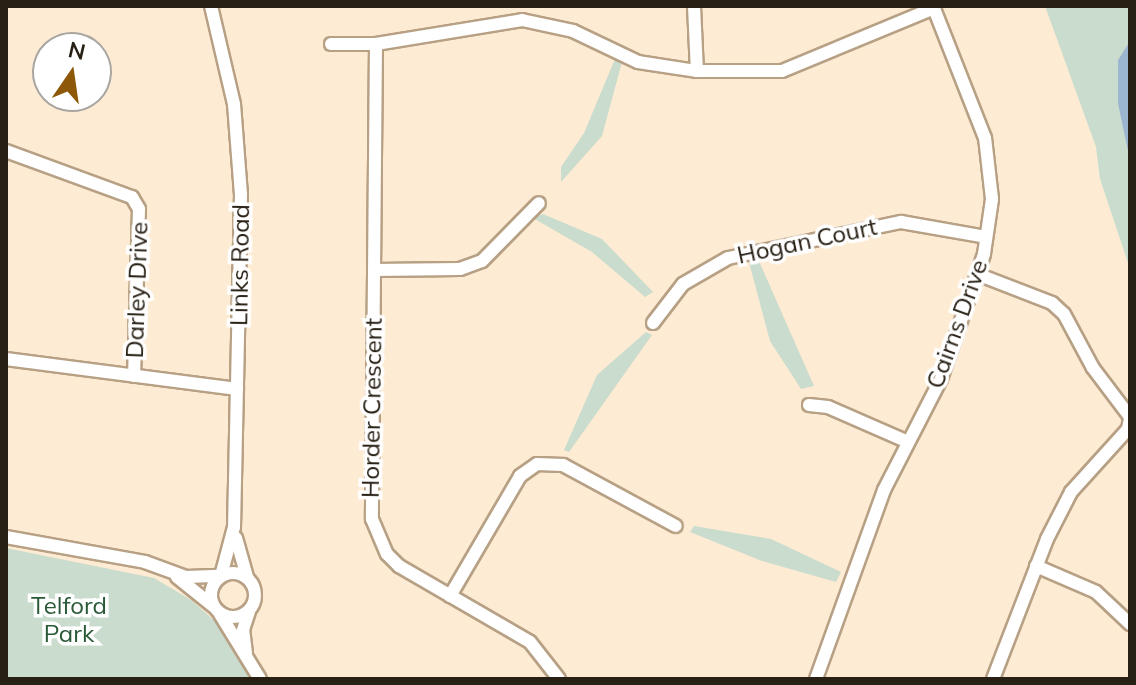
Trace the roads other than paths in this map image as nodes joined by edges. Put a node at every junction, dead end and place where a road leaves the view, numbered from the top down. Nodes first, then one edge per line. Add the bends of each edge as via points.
1 (211, 6) edge
2 (694, 6) edge
3 (933, 7) edge
4 (331, 44) dead end
5 (376, 44) junction
6 (697, 71) junction
7 (6, 151) edge
8 (539, 203) dead end
9 (986, 237) junction
10 (374, 270) junction
11 (977, 274) junction
12 (653, 323) dead end
13 (6, 359) edge
14 (134, 376) junction
15 (237, 389) junction
16 (809, 405) dead end
17 (1130, 420) edge
18 (906, 441) junction
19 (676, 526) dead end
20 (234, 527) junction
21 (6, 537) edge
22 (1036, 566) junction
23 (172, 573) junction
24 (221, 576) junction
25 (247, 577) junction
26 (450, 596) junction
27 (217, 610) junction
28 (249, 611) junction
29 (1130, 624) edge
30 (256, 675) edge
31 (559, 679) edge
32 (816, 679) edge
33 (993, 679) edge

1 - 15 street, Links Road via 234,104 241,194
2 - 6 street
3 - 6 street via 782,71
3 - 9 street, Cairns Drive via 985,138 992,191
4 - 5 street
5 - 6 street via 522,20 573,31 638,62
5 - 10 street, Horder Crescent
7 - 14 street, Darley Drive via 132,197 139,209
8 - 10 street via 482,261 460,269
9 - 11 street, Cairns Drive
9 - 12 street, Hogan Court via 901,222 728,258 683,284
10 - 26 street, Horder Crescent via 372,519 387,554 399,566
11 - 17 street via 1052,303 1064,314
11 - 18 street, Cairns Drive via 941,379
13 - 14 street, Darley Drive
14 - 15 street, Darley Drive
15 - 20 street, Links Road
16 - 18 street via 828,407
17 - 22 street via 1071,492
18 - 32 street, Cairns Drive
19 - 26 street via 563,465 537,464 520,476
20 - 24 street, Links Road
20 - 25 street, Links Road
21 - 23 street via 117,555
22 - 29 street via 1096,592
22 - 33 street
23 - 24 street
23 - 27 street
24 - 25 street via 232,572
24 - 27 street via 211,592
25 - 28 street via 255,596
26 - 31 street, Horder Crescent via 530,642
27 - 28 street via 235,617
27 - 30 street
28 - 30 street via 243,630

